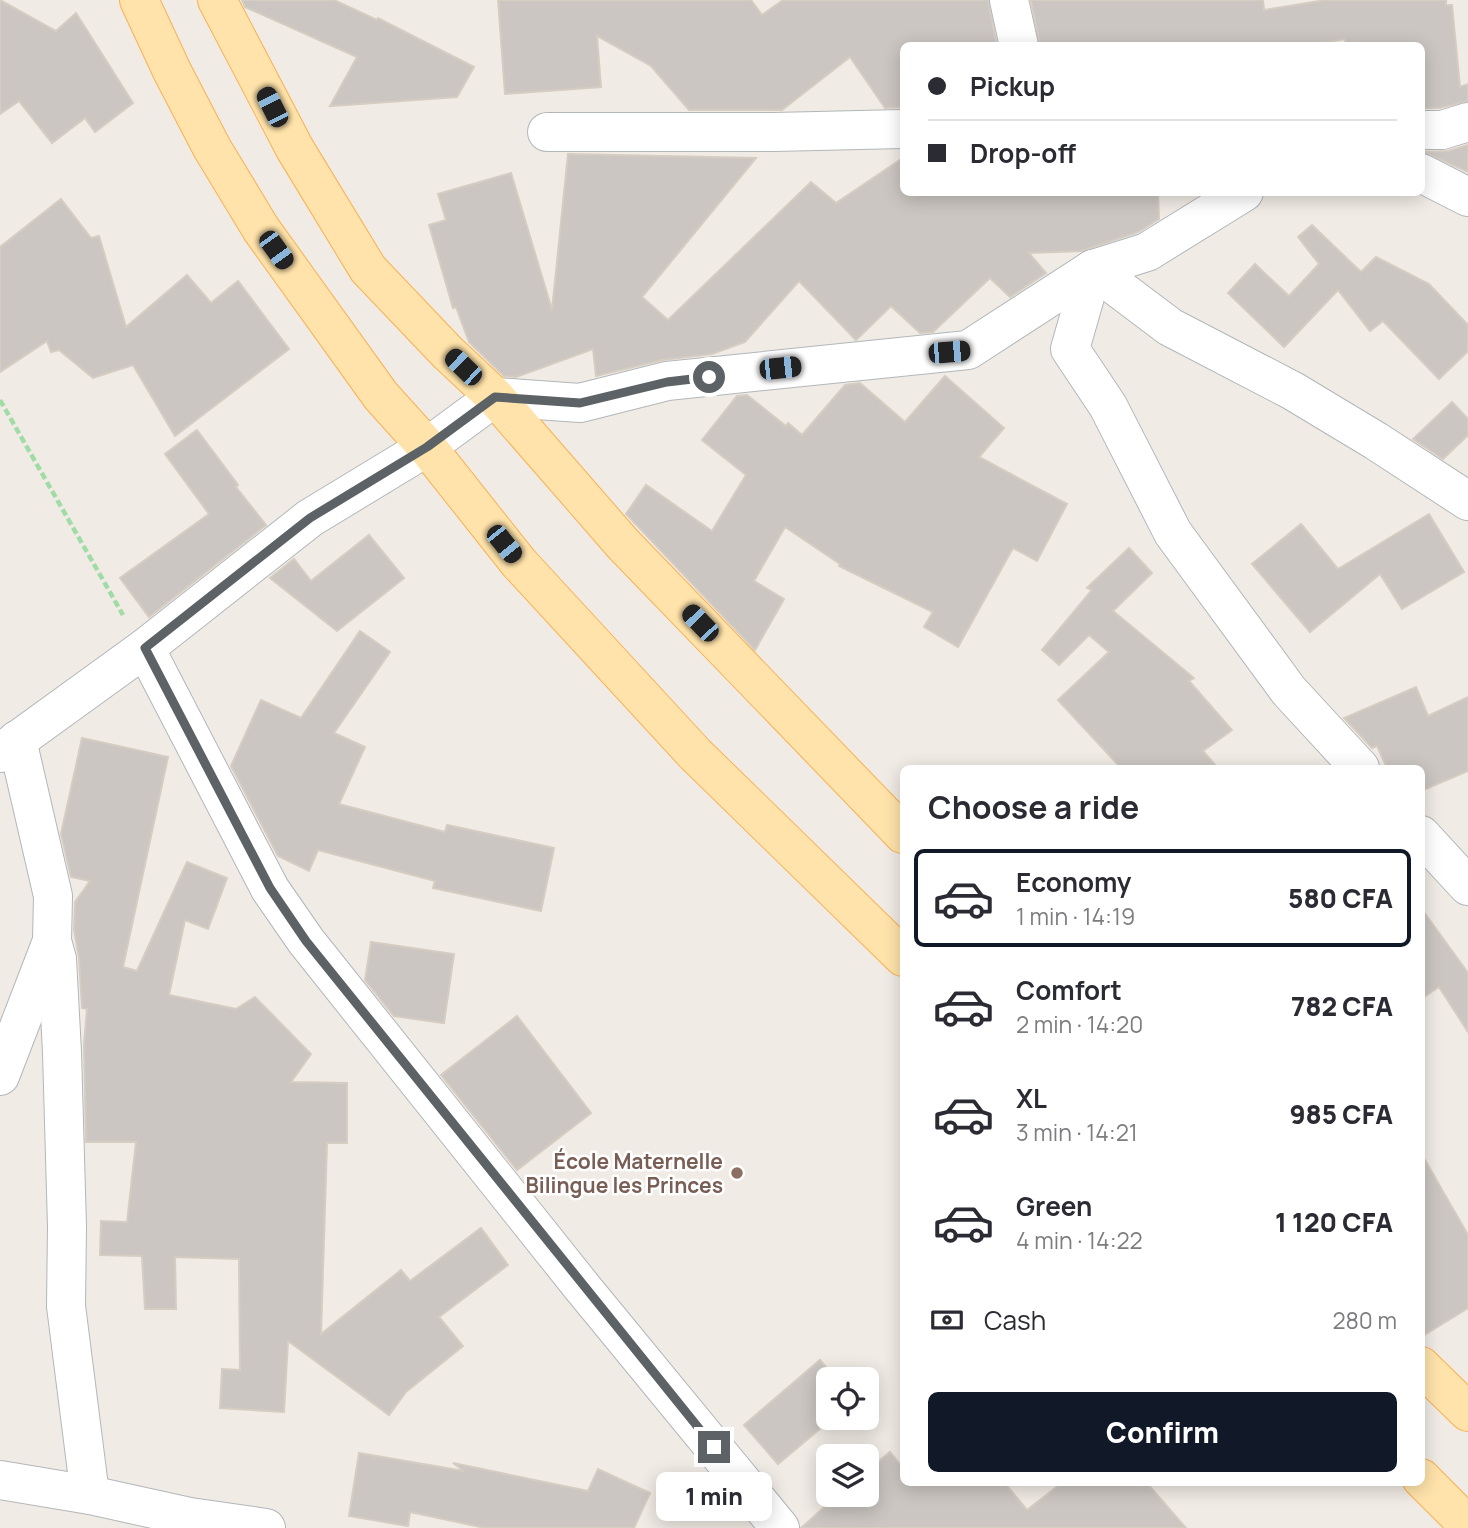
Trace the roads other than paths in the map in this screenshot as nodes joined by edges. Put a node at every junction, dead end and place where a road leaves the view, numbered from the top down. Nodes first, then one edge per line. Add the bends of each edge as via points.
1 (139, 0) edge
2 (217, 0) edge
3 (1009, 0) edge
4 (1018, 42) edge
5 (1468, 122) edge
6 (900, 129) edge
7 (1425, 130) edge
8 (547, 132) dead end
9 (1425, 175) edge
10 (1238, 196) edge
11 (1468, 197) edge
12 (1093, 268) junction
13 (495, 397) junction
14 (427, 447) junction
15 (1468, 501) edge
16 (145, 648) junction
17 (8, 746) edge
18 (1357, 765) edge
19 (900, 831) edge
20 (1425, 839) edge
21 (1468, 886) edge
22 (52, 941) junction
23 (900, 954) edge
24 (0, 1076) edge
25 (1425, 1370) edge
26 (1468, 1412) edge
27 (0, 1480) edge
28 (1425, 1482) edge
29 (90, 1495) junction
30 (1468, 1525) edge
31 (266, 1528) edge
32 (780, 1528) edge

1 - 14 main road via 212,148 261,229 381,396
2 - 13 main road via 295,149 368,270
3 - 4 street
5 - 7 street
6 - 8 street
9 - 11 street
10 - 12 street via 1147,252
12 - 13 street via 968,350 667,382 580,403
12 - 15 street via 1170,327 1293,391
12 - 18 street via 1070,349 1108,406 1173,533 1289,691
13 - 14 street
13 - 19 main road via 623,544
14 - 16 street via 310,518
14 - 23 main road via 519,563 695,754
16 - 17 street
16 - 32 street via 270,888 306,941
17 - 22 street via 53,896
20 - 21 street
22 - 24 street
22 - 29 street via 62,1052 66,1306
25 - 26 main road
27 - 29 street
28 - 30 main road
29 - 31 street

